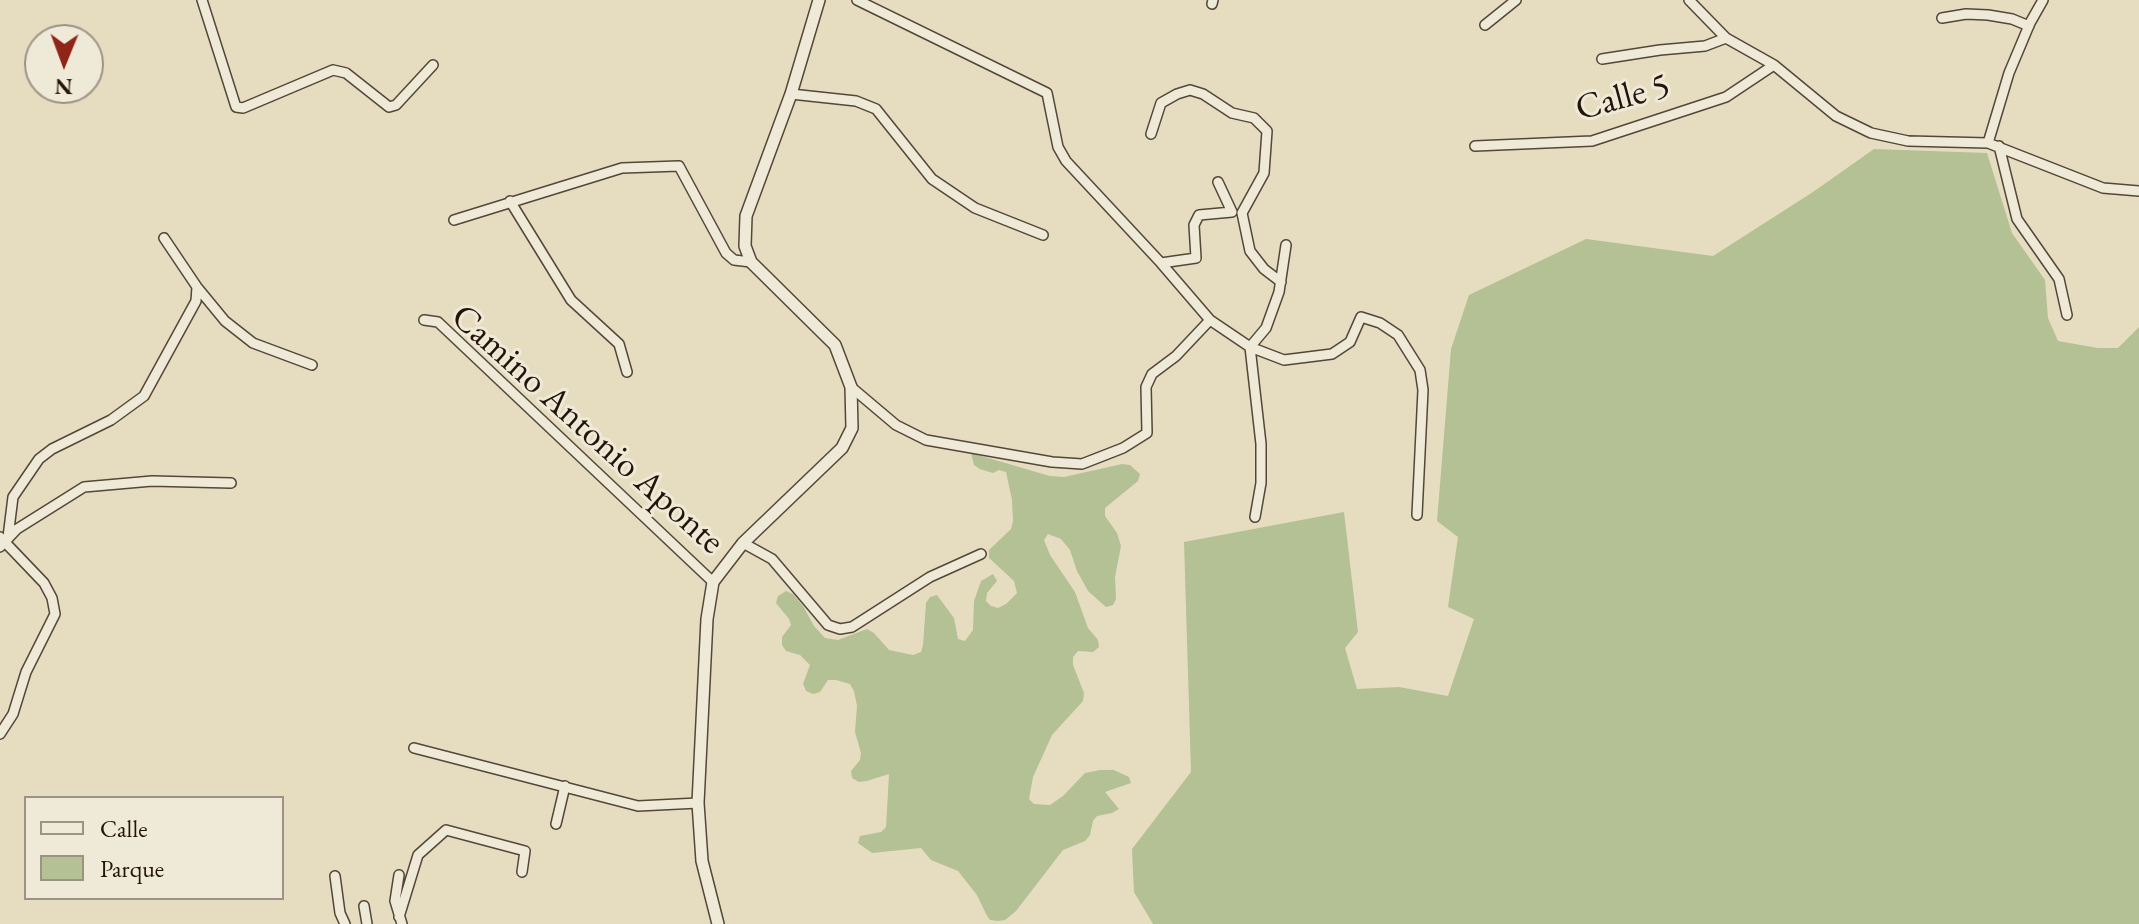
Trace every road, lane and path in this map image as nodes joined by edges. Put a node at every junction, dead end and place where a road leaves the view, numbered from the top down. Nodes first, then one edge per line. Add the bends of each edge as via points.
1 (202, 0) edge
2 (819, 0) edge
3 (857, 0) edge
4 (1516, 0) edge
5 (1689, 0) edge
6 (2043, 0) edge
7 (1942, 18) dead end
8 (1485, 25) dead end
9 (2029, 26) junction
10 (1726, 38) junction
11 (1602, 59) dead end
12 (433, 65) dead end
13 (1774, 65) junction
14 (791, 94) junction
15 (1151, 134) dead end
16 (1988, 143) junction
17 (1475, 146) dead end
18 (1999, 146) junction
19 (1218, 182) dead end
20 (2139, 191) edge
21 (510, 201) junction
22 (454, 220) dead end
23 (1043, 235) dead end
24 (164, 238) dead end
25 (1286, 245) dead end
26 (751, 262) junction
27 (1161, 263) junction
28 (1281, 282) junction
29 (197, 287) junction
30 (2067, 315) dead end
31 (424, 320) dead end
32 (1210, 320) junction
33 (1250, 347) junction
34 (312, 365) dead end
35 (627, 372) dead end
36 (851, 387) junction
37 (231, 483) dead end
38 (1417, 515) dead end
39 (1255, 517) dead end
40 (3, 541) edge
41 (743, 543) junction
42 (981, 554) dead end
43 (713, 582) junction
44 (0, 734) edge
45 (414, 748) dead end
46 (565, 786) junction
47 (698, 803) junction
48 (556, 824) dead end
49 (522, 872) dead end
50 (399, 875) dead end
51 (335, 876) dead end
52 (364, 906) dead end
53 (400, 920) edge
54 (345, 924) edge
55 (367, 924) edge
56 (718, 924) edge

1 - 12 street via 236,107 333,70 346,73 389,107
2 - 14 street
3 - 27 street via 1047,93 1066,161
4 - 8 street
5 - 10 street
6 - 9 street
7 - 9 street via 1988,15
9 - 16 street
10 - 11 street via 1705,46
10 - 13 street
13 - 16 street via 1836,116 1881,137
13 - 17 street, Calle 5 via 1726,97 1592,141
14 - 23 street via 856,101 876,109 932,179 975,208
14 - 26 street via 746,216 745,246
15 - 28 street via 1161,103 1190,90 1232,113 1254,118 1267,131 1264,173 1242,213 1250,251
16 - 18 street
18 - 20 street via 2103,188
18 - 30 street via 2017,219 2059,279
19 - 27 street via 1232,212 1199,215 1194,225 1196,258
21 - 22 street
21 - 26 street via 622,168 679,166 726,253
21 - 35 street via 571,300 619,344
24 - 29 street
25 - 28 street
26 - 36 street via 835,345
27 - 32 street
28 - 33 street via 1266,328
29 - 34 street via 225,321 253,343
29 - 40 street via 196,301 144,396 39,459 13,497
31 - 43 street, Camino Antonio Aponte via 438,322
32 - 33 street
32 - 36 street via 1152,374 1146,387 1147,433 1082,464 926,440 896,425
33 - 38 street via 1284,360 1332,354 1350,342 1361,317 1398,335 1420,370 1423,390
33 - 39 street via 1261,444
36 - 41 street via 852,428 842,448
37 - 40 street via 152,481 84,487
40 - 44 street via 44,583 55,614
41 - 42 street via 772,559 828,625 840,629
41 - 43 street
43 - 47 street
45 - 46 street
46 - 47 street via 638,806
46 - 48 street
47 - 56 street via 702,861
49 - 53 street via 525,851 446,830 418,855
50 - 53 street via 395,901
51 - 54 street
52 - 55 street

